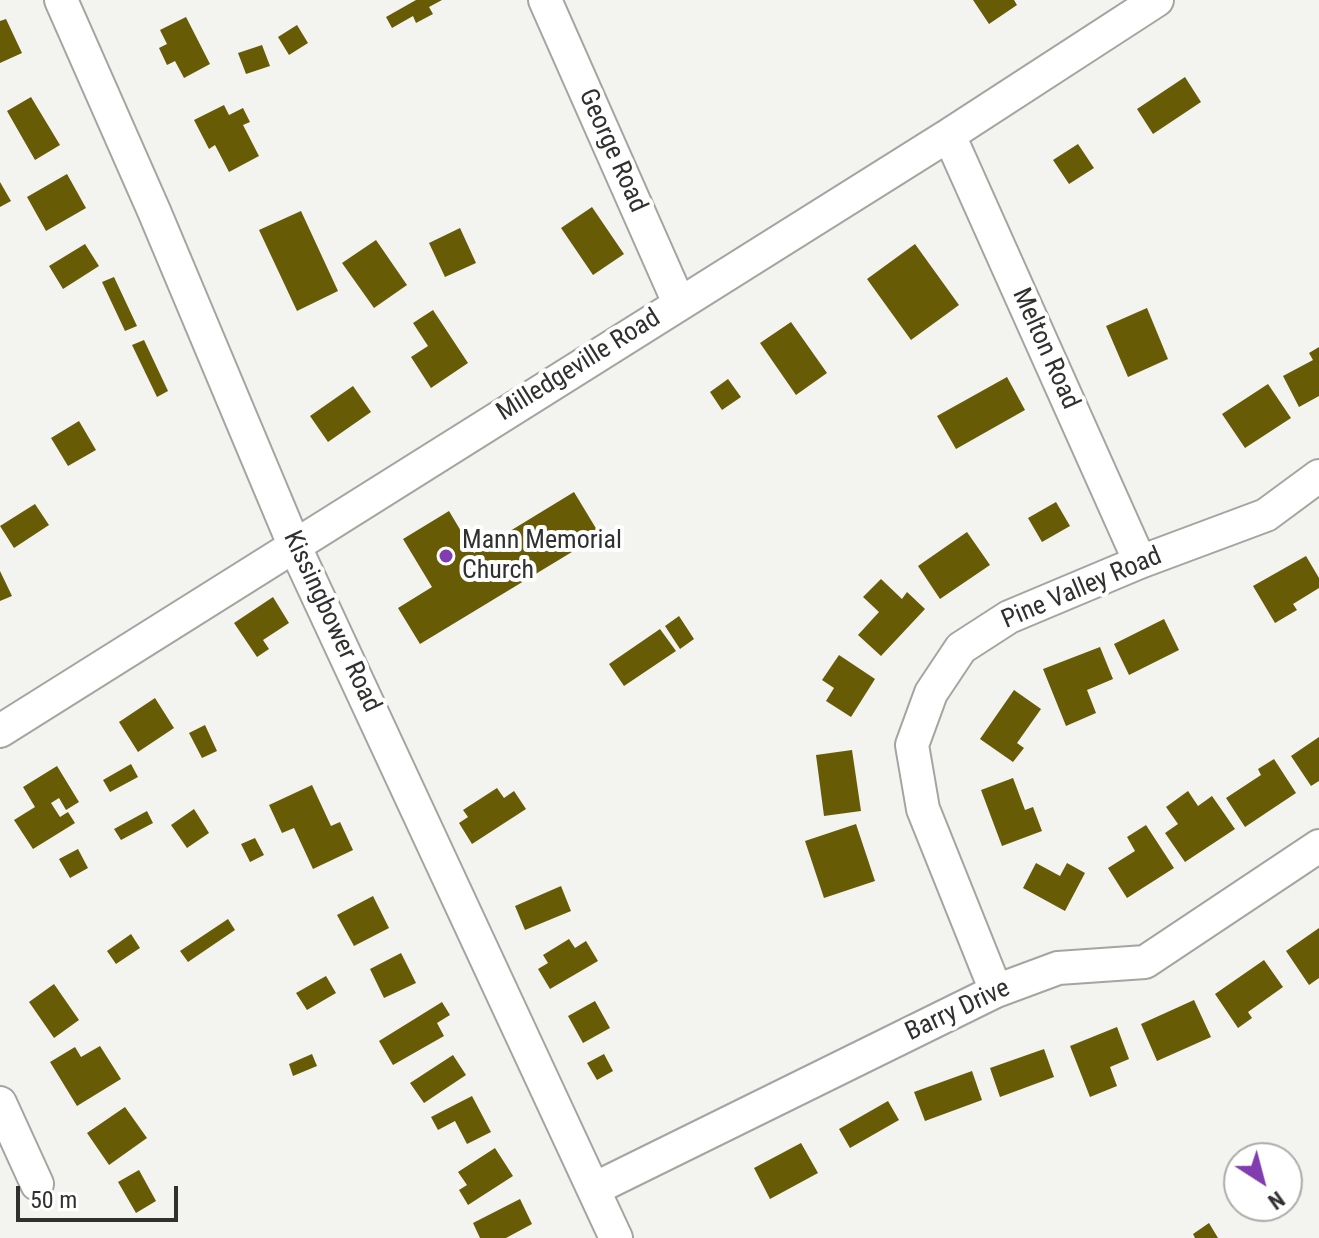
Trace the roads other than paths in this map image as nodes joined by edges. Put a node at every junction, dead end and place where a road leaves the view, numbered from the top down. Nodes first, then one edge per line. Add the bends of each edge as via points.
1 (61, 0) edge
2 (545, 0) edge
3 (1157, 0) edge
4 (1116, 11) edge
5 (949, 135) junction
6 (679, 303) junction
7 (1319, 476) edge
8 (295, 547) junction
9 (1140, 562) junction
10 (0, 731) edge
11 (1319, 846) edge
12 (996, 991) junction
13 (0, 1103) edge
14 (37, 1184) dead end
15 (594, 1189) junction
16 (616, 1238) edge

1 - 8 street, Kissingbower Road
2 - 6 street, George Road
3 - 4 street, Milledgeville Road
4 - 5 street, Milledgeville Road
5 - 6 street, Milledgeville Road
5 - 9 street, Melton Road
6 - 8 street, Milledgeville Road
7 - 9 street, Pine Valley Road via 1266,515
8 - 10 street, Milledgeville Road
8 - 15 street, Kissingbower Road
9 - 12 street, Pine Valley Road via 1009,617 961,648 931,693 912,745 923,809
11 - 12 street, Barry Drive via 1145,962 1058,968
12 - 15 street, Barry Drive
13 - 14 street
15 - 16 street, Kissingbower Road

